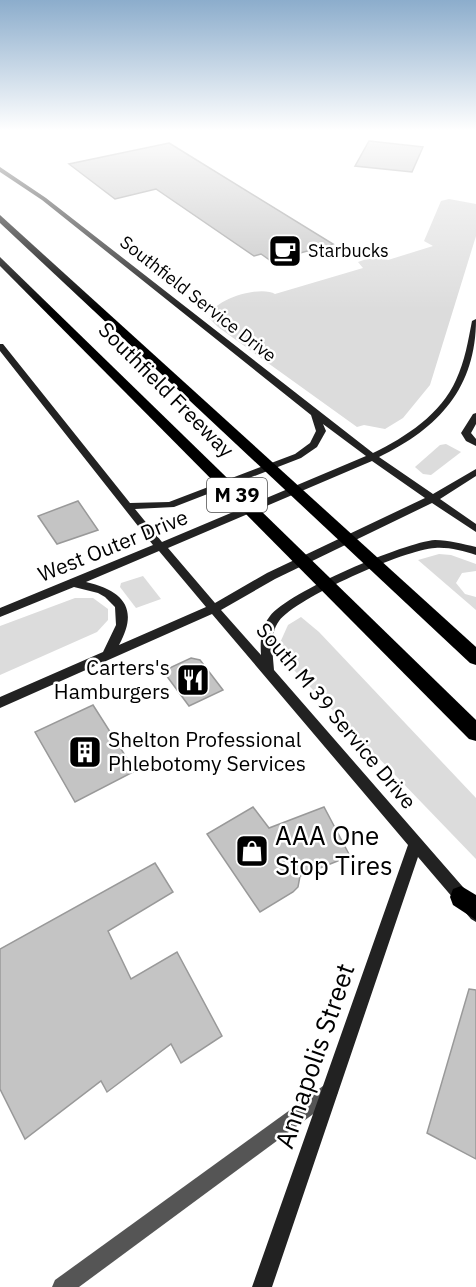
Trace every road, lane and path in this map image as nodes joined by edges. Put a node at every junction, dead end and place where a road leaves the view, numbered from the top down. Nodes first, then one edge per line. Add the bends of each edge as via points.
1 (30, 190) edge
2 (0, 218) edge
3 (0, 260) edge
4 (476, 321) edge
5 (0, 346) edge
6 (315, 412) junction
7 (476, 416) edge
8 (476, 443) edge
9 (372, 458) junction
10 (476, 472) edge
11 (434, 498) junction
12 (130, 506) junction
13 (476, 530) edge
14 (162, 548) junction
15 (476, 551) edge
16 (74, 583) junction
17 (215, 608) junction
18 (0, 613) edge
19 (107, 656) junction
20 (476, 658) edge
21 (268, 670) junction
22 (0, 703) edge
23 (476, 733) edge
24 (416, 842) junction
25 (471, 907) edge
26 (329, 1092) junction
27 (62, 1287) edge
28 (261, 1287) edge

1 - 6 main road, Southfield Service Drive
2 - 20 highway, Southfield Freeway / M 39
3 - 23 highway, Southfield Freeway / M 39
4 - 9 main road, West Outer Drive via 464,370 440,412 416,433
5 - 12 main road
6 - 9 main road, Southfield Service Drive
6 - 12 main road via 321,430 314,445 298,456 170,505
7 - 8 main road via 466,433
9 - 11 main road, Southfield Service Drive
9 - 14 main road, West Outer Drive
10 - 11 main road
11 - 13 main road, Southfield Service Drive
11 - 17 main road via 271,576
12 - 14 main road
14 - 16 main road, West Outer Drive
14 - 17 main road, South M 39 Service Drive
15 - 21 main road via 435,544 408,549 298,600 276,617 266,639
16 - 18 main road, West Outer Drive
16 - 19 main road via 108,592 120,604 122,626
17 - 19 main road
17 - 21 main road, South M 39 Service Drive
19 - 22 main road
21 - 24 main road, South M 39 Service Drive
24 - 25 main road, South M 39 Service Drive
24 - 26 main road, Annapolis Street
26 - 27 street
26 - 28 main road, Annapolis Street

